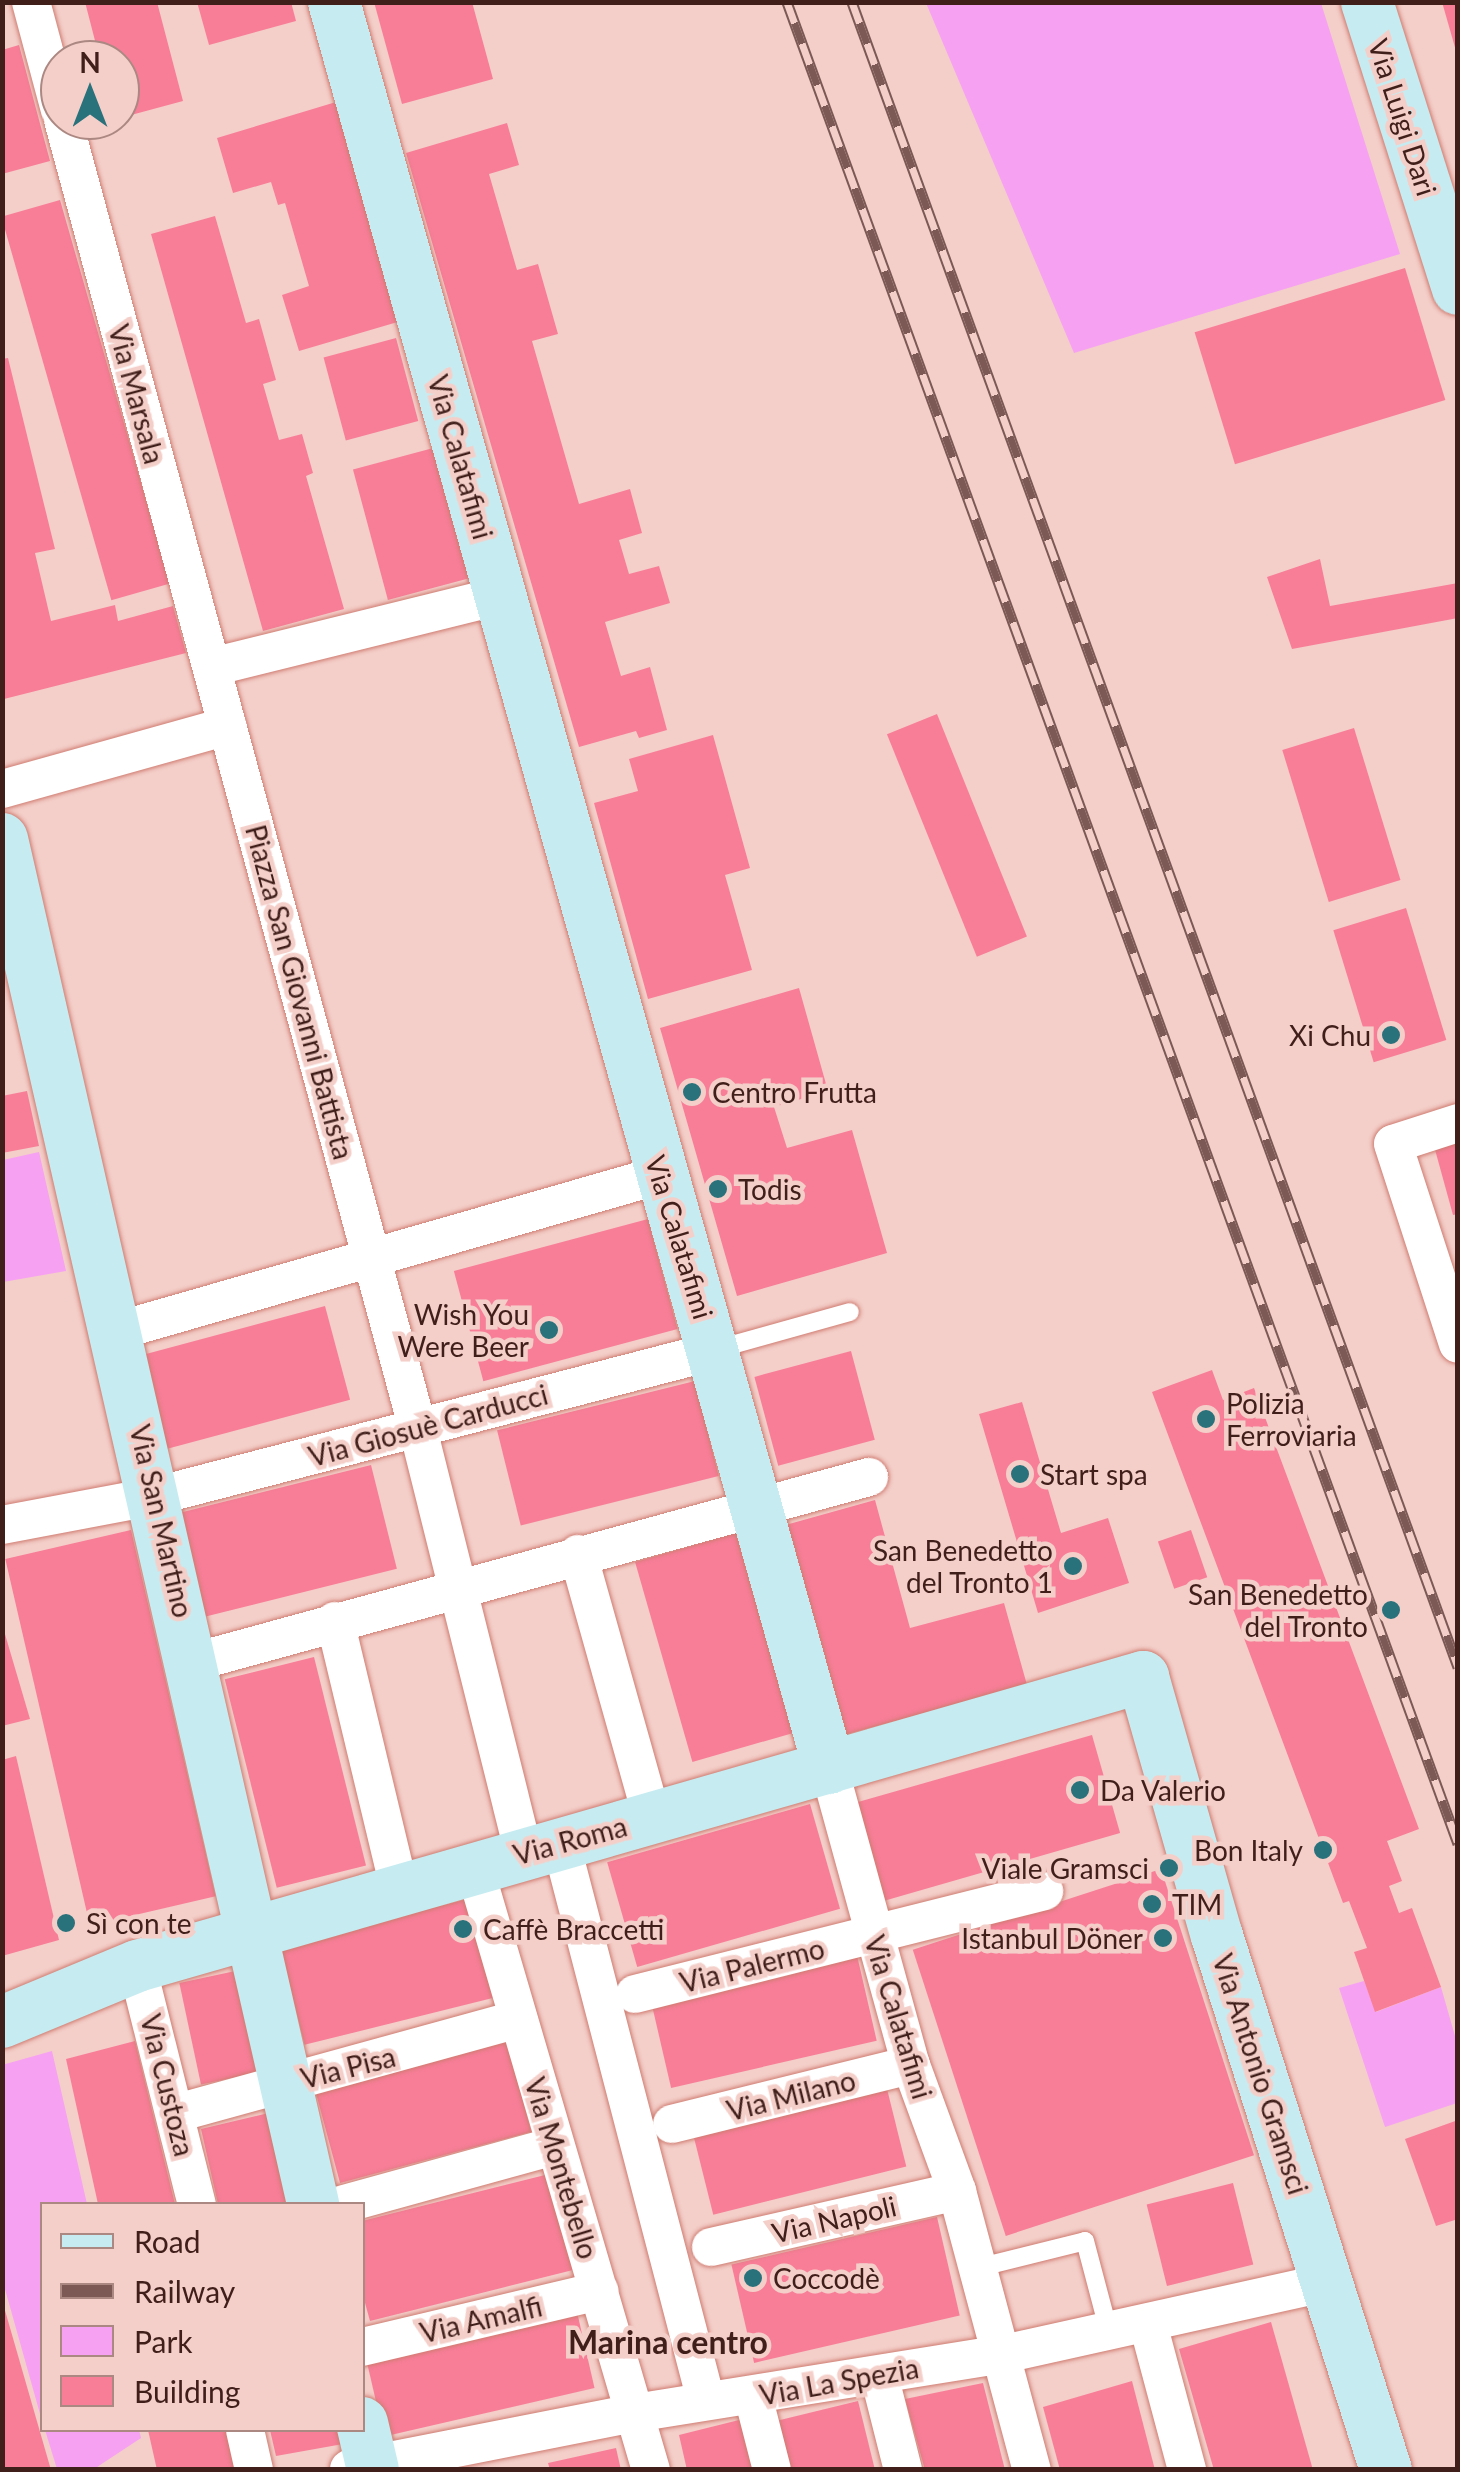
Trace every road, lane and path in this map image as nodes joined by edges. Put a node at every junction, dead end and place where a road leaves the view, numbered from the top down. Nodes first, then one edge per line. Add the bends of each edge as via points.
1 (31, 2) edge
2 (334, 2) edge
3 (1367, 2) edge
4 (41, 40) edge
5 (68, 140) edge
6 (1458, 289) edge
7 (499, 596) junction
8 (212, 668) junction
9 (227, 726) junction
10 (2, 789) edge
11 (2, 839) edge
12 (1458, 1123) edge
13 (660, 1175) junction
14 (1442, 1240) edge
15 (372, 1258) junction
16 (850, 1312) dead end
17 (117, 1331) junction
18 (1458, 1344) edge
19 (714, 1350) junction
20 (418, 1429) junction
21 (868, 1478) dead end
22 (156, 1496) junction
23 (758, 1507) junction
24 (2, 1525) edge
25 (578, 1554) junction
26 (457, 1588) junction
27 (335, 1621) junction
28 (194, 1662) junction
29 (1143, 1677) joint
30 (829, 1768) junction
31 (652, 1818) junction
32 (544, 1856) junction
33 (474, 1866) junction
34 (399, 1888) junction
35 (1044, 1891) dead end
36 (252, 1932) junction
37 (875, 1935) junction
38 (137, 1966) junction
39 (635, 1994) dead end
40 (518, 2020) junction
41 (2, 2022) edge
42 (911, 2066) junction
43 (290, 2081) junction
44 (177, 2113) junction
45 (672, 2124) dead end
46 (555, 2146) junction
47 (957, 2191) junction
48 (197, 2202) edge
49 (313, 2202) edge
50 (351, 2202) edge
51 (710, 2247) dead end
52 (977, 2268) junction
53 (1328, 2282) junction
54 (598, 2291) junction
55 (1148, 2324) junction
56 (1109, 2332) junction
57 (365, 2346) edge
58 (1000, 2354) junction
59 (878, 2375) junction
60 (702, 2385) dead end
61 (753, 2396) junction
62 (635, 2414) junction
63 (245, 2432) edge
64 (526, 2454) edge
65 (364, 2456) edge
66 (254, 2470) edge
67 (650, 2470) edge
68 (772, 2470) edge
69 (903, 2470) edge
70 (1032, 2470) edge
71 (1186, 2470) edge
72 (1386, 2470) edge

1 - 4 street
2 - 7 street, Via Calatafimi
3 - 6 street, Via Luigi Dari
5 - 8 street, Via Marsala
7 - 8 street
7 - 13 street, Via Calatafimi
8 - 9 street, Piazza San Giovanni Battista
9 - 10 street
9 - 15 street, Piazza San Giovanni Battista
11 - 17 street, Via San Martino
12 - 14 street via 1393,1144
13 - 15 street
13 - 19 street, Via Calatafimi
14 - 18 street
15 - 17 street
15 - 20 street, Piazza San Giovanni Battista
16 - 19 lane, Via Giosuè Carducci
17 - 22 street, Via San Martino
19 - 20 street, Via Giosuè Carducci
19 - 23 street, Via Calatafimi
20 - 22 street, Via Giosuè Carducci
20 - 26 street, Piazza San Giovanni Battista
21 - 23 street
22 - 24 street, Via Giosuè Carducci
22 - 28 street, Via San Martino
23 - 25 street
23 - 30 street, Via Calatafimi
25 - 26 street
25 - 31 street
26 - 27 street
26 - 32 street, Piazza San Giovanni Battista
27 - 28 street
27 - 34 street
28 - 36 street, Via San Martino
29 - 30 street, Via Roma
29 - 53 street, Via Antonio Gramsci
30 - 31 street, Via Roma
30 - 37 street, Via Calatafimi
31 - 32 street, Via Roma
32 - 33 street, Via Roma
32 - 60 street, Piazza San Giovanni Battista
33 - 34 street, Via Roma
33 - 40 street, Via Montebello
34 - 36 street, Via Roma
35 - 37 street, Via Palermo
36 - 38 street, Via Roma
36 - 43 street, Via San Martino
37 - 39 street, Via Palermo
37 - 42 street, Via Calatafimi
38 - 41 street, Via Roma
38 - 44 street, Via Custoza
40 - 43 street, Via Pisa
40 - 46 street, Via Montebello
42 - 45 street, Via Milano
42 - 47 street, Via Calatafimi
43 - 44 street, Via Pisa
43 - 49 street, Via San Martino
44 - 48 street, Via Custoza
46 - 50 street
46 - 54 street, Via Montebello
47 - 51 street, Via Napoli
47 - 52 street, Via Calatafimi
52 - 56 lane via 1085,2240
52 - 58 street, Via Calatafimi
53 - 55 street, Via La Spezia
53 - 72 street, Via Antonio Gramsci
54 - 57 street, Via Amalfi
54 - 62 street, Via Montebello
55 - 56 street, Via La Spezia
55 - 71 street
56 - 58 street, Via La Spezia
58 - 59 street, Via La Spezia
58 - 70 street, Via Calatafimi
59 - 61 street, Via La Spezia
59 - 69 street
61 - 62 street, Via La Spezia
61 - 68 street
62 - 64 street, Via La Spezia
62 - 67 street, Via Montebello
63 - 66 street
64 - 65 street, Via La Spezia

